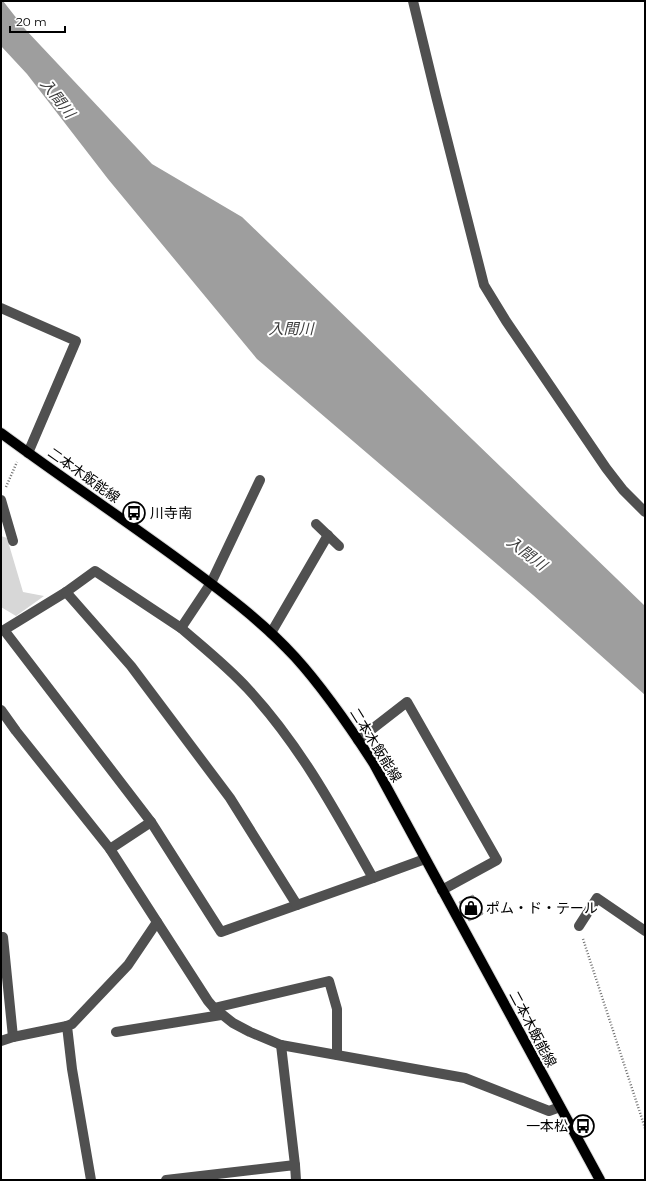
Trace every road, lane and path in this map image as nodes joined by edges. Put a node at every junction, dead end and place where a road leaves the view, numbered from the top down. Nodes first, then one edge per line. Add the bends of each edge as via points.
1 (413, 1) edge
2 (1, 308) edge
3 (1, 433) edge
4 (25, 451) junction
5 (260, 480) dead end
6 (3, 496) edge
7 (645, 512) edge
8 (316, 524) dead end
9 (328, 535) junction
10 (13, 541) dead end
11 (339, 546) dead end
12 (211, 583) junction
13 (66, 592) junction
14 (181, 628) junction
15 (271, 633) junction
16 (1, 710) edge
17 (358, 740) junction
18 (151, 822) junction
19 (110, 849) junction
20 (425, 859) junction
21 (373, 878) junction
22 (442, 890) junction
23 (297, 905) junction
24 (157, 922) junction
25 (579, 926) joint
26 (645, 931) edge
27 (3, 937) dead end
28 (218, 1012) junction
29 (67, 1026) junction
30 (116, 1032) dead end
31 (13, 1037) junction
32 (1, 1042) edge
33 (281, 1045) junction
34 (337, 1055) junction
35 (560, 1107) junction
36 (645, 1128) edge
37 (295, 1165) junction
38 (186, 1179) edge
39 (91, 1180) edge
40 (166, 1180) edge
41 (296, 1180) edge
42 (600, 1180) edge

1 - 7 street via 484,285 606,468
2 - 4 street via 76,341
3 - 4 main road, 二本木飯能線
4 - 6 path
4 - 12 main road, 二本木飯能線
5 - 12 street
6 - 10 street
8 - 9 street
9 - 11 street
9 - 15 street
12 - 14 street
12 - 15 main road, 二本木飯能線
13 - 14 street via 95,571
13 - 18 street via 4,630
13 - 23 street via 131,666 230,798
14 - 21 street via 220,661 268,712 300,754 330,801
15 - 17 main road, 二本木飯能線 via 295,657 338,710
16 - 19 street
17 - 20 main road, 二本木飯能線 via 374,764
17 - 22 street via 407,702 497,860
18 - 19 street
18 - 23 street via 221,932
19 - 24 street
20 - 21 street
20 - 22 main road, 二本木飯能線
21 - 23 street
22 - 35 main road, 二本木飯能線
24 - 28 street via 208,1001
24 - 29 street via 128,965 72,1024
25 - 26 street via 597,898
25 - 36 path
27 - 31 street
28 - 30 street
28 - 33 street via 250,1032
28 - 34 street via 329,981 337,1010
29 - 31 street
29 - 39 street
31 - 32 street
33 - 34 street
33 - 37 street
34 - 35 street via 465,1078 549,1110
35 - 42 main road, 二本木飯能線
37 - 38 street
37 - 41 street
38 - 40 street

